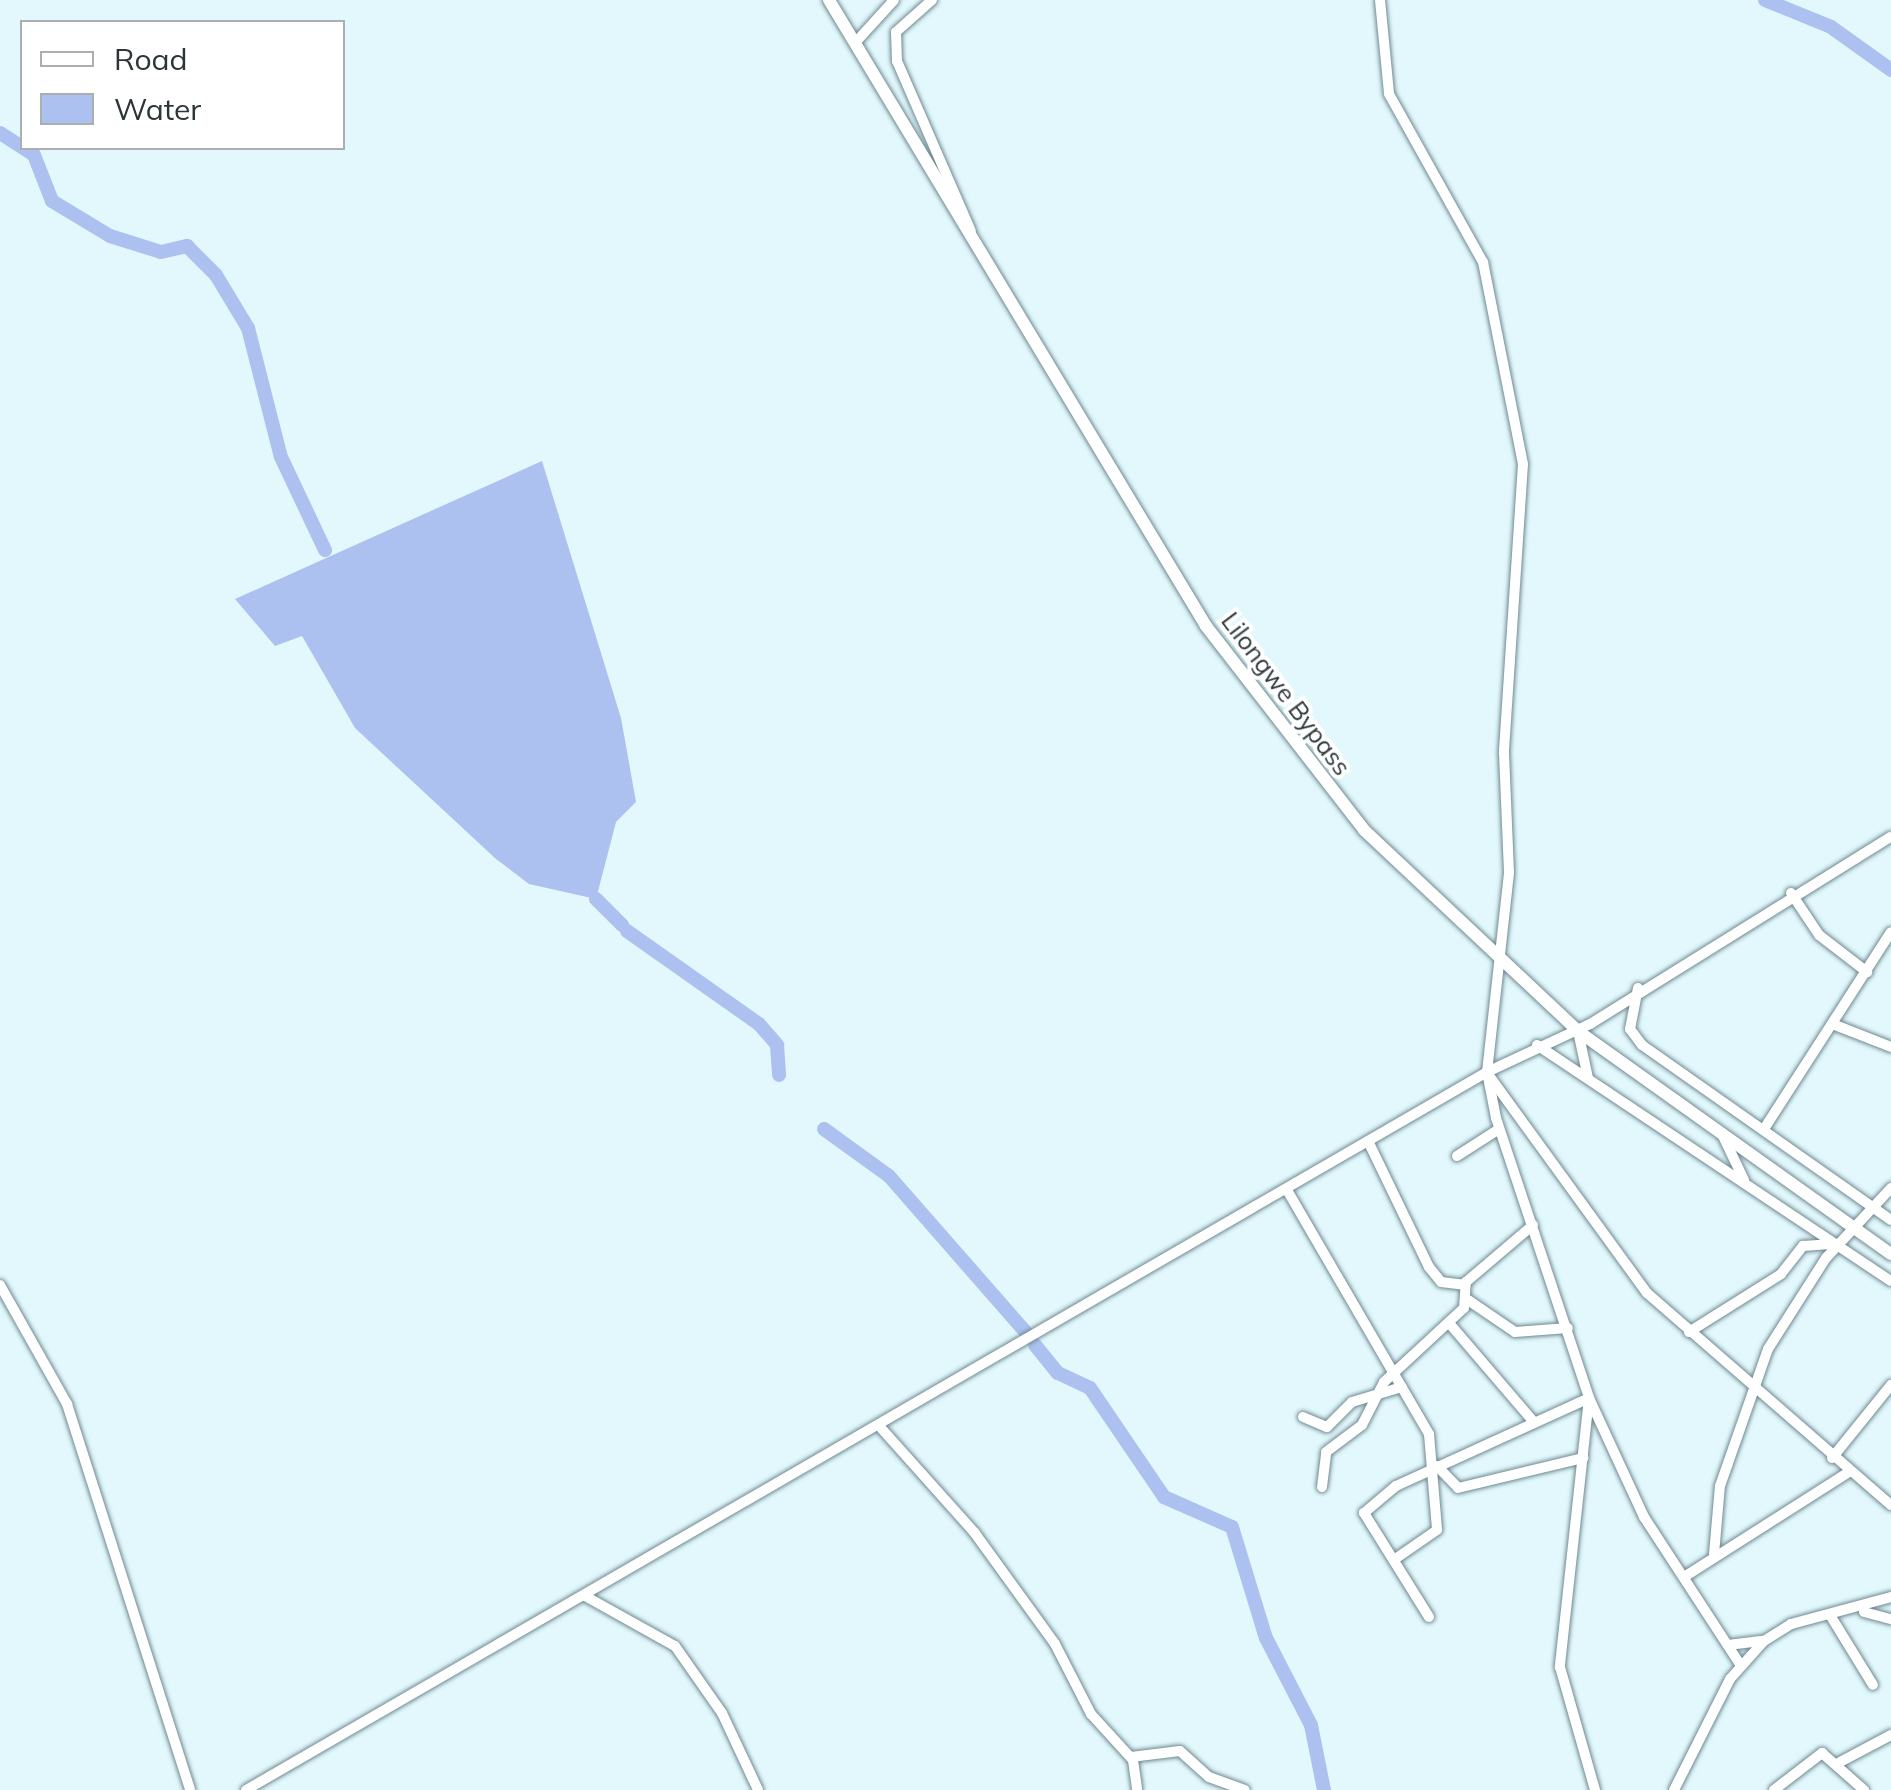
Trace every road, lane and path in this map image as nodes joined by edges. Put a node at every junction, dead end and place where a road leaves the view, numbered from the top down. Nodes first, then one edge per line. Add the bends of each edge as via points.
1 (830, 0) edge
2 (894, 0) edge
3 (932, 0) edge
4 (1380, 0) edge
5 (855, 43) junction
6 (973, 242) junction
7 (1891, 836) edge
8 (1791, 894) junction
9 (1891, 932) edge
10 (1496, 962) junction
11 (1867, 972) junction
12 (1638, 988) junction
13 (1834, 1025) junction
14 (1578, 1031) junction
15 (1536, 1045) junction
16 (1891, 1046) edge
17 (1486, 1072) junction
18 (1588, 1079) junction
19 (1499, 1129) junction
20 (1764, 1129) junction
21 (1723, 1136) junction
22 (1368, 1141) junction
23 (1457, 1156) dead end
24 (1744, 1181) junction
25 (1891, 1188) edge
26 (1286, 1190) junction
27 (1874, 1206) junction
28 (1891, 1220) edge
29 (1533, 1225) junction
30 (1852, 1227) junction
31 (1836, 1245) junction
32 (1891, 1254) edge
33 (1891, 1281) edge
34 (0, 1285) edge
35 (1464, 1285) junction
36 (1468, 1300) junction
37 (1449, 1323) junction
38 (1568, 1328) junction
39 (1689, 1332) junction
40 (1398, 1368) junction
41 (1891, 1385) edge
42 (1402, 1387) junction
43 (1757, 1395) junction
44 (1589, 1398) junction
45 (1375, 1400) junction
46 (1303, 1417) dead end
47 (1534, 1421) junction
48 (881, 1428) junction
49 (1584, 1458) junction
50 (1832, 1458) junction
51 (1437, 1466) junction
52 (1849, 1472) junction
53 (1322, 1487) dead end
54 (1891, 1505) edge
55 (1714, 1554) junction
56 (1398, 1557) junction
57 (1684, 1577) junction
58 (585, 1596) junction
59 (1891, 1598) edge
60 (1858, 1612) junction
61 (1830, 1614) junction
62 (1430, 1617) dead end
63 (1891, 1620) edge
64 (1764, 1641) junction
65 (1728, 1644) junction
66 (1740, 1664) junction
67 (1873, 1685) dead end
68 (1891, 1735) edge
69 (1131, 1757) junction
70 (1840, 1762) junction
71 (190, 1790) edge
72 (246, 1790) edge
73 (758, 1790) edge
74 (1137, 1790) edge
75 (1246, 1790) edge
76 (1595, 1790) edge
77 (1674, 1790) edge
78 (1774, 1790) edge
79 (1864, 1790) edge

1 - 5 main road, Lilongwe Bypass
2 - 5 street
3 - 6 street via 896,32 897,62 967,205
4 - 10 street via 1388,94 1483,262 1523,464 1504,752 1509,873
5 - 6 main road, Lilongwe Bypass
6 - 10 main road, Lilongwe Bypass via 1236,670 1364,830
7 - 8 street
8 - 11 street via 1819,935
8 - 12 street
9 - 11 street
10 - 14 main road, Lilongwe Bypass
10 - 17 street
11 - 13 street
12 - 14 street
12 - 20 street via 1633,1036
13 - 16 street
13 - 20 street
14 - 15 street
14 - 18 street
14 - 21 main road, Lilongwe Bypass
15 - 17 street
15 - 18 street
17 - 19 street
17 - 22 street
17 - 39 street via 1620,1261
18 - 24 street via 1688,1154
19 - 23 street
19 - 29 street
20 - 27 street
21 - 24 street
21 - 30 main road, Lilongwe Bypass
22 - 26 street
22 - 35 street via 1429,1267 1441,1282
24 - 31 street
25 - 27 street
26 - 40 street
26 - 48 street
27 - 28 street
27 - 30 street
29 - 35 street
29 - 38 street
30 - 31 street
30 - 32 main road, Lilongwe Bypass
31 - 33 street
31 - 39 street via 1803,1246 1782,1274
31 - 43 street via 1768,1349
34 - 71 street via 67,1404
35 - 36 street
36 - 37 street
36 - 38 street via 1515,1332
37 - 40 street
37 - 47 street
38 - 44 street
39 - 43 street
40 - 42 street
40 - 45 street
41 - 50 street
42 - 45 street
42 - 51 street
43 - 50 street
43 - 55 street via 1720,1486
44 - 47 street
44 - 49 street
44 - 57 street
45 - 46 street via 1352,1402 1327,1427
45 - 53 street via 1362,1425 1326,1452
47 - 51 street
48 - 58 street
48 - 69 street via 974,1532 1055,1644 1091,1714
49 - 51 street via 1458,1488
49 - 76 street via 1560,1668
50 - 52 street
51 - 56 street via 1429,1496 1437,1530
51 - 56 street via 1364,1512
52 - 54 street
52 - 55 street
55 - 57 street
56 - 62 street
57 - 65 street
58 - 72 street
58 - 73 street via 675,1646 722,1713
59 - 60 street
60 - 61 street
60 - 63 street
61 - 64 street
61 - 67 street
64 - 65 street
64 - 66 street
65 - 66 street
66 - 77 street
68 - 70 street
69 - 74 street
69 - 75 street via 1180,1752 1209,1777
70 - 78 street via 1813,1755
70 - 79 street

